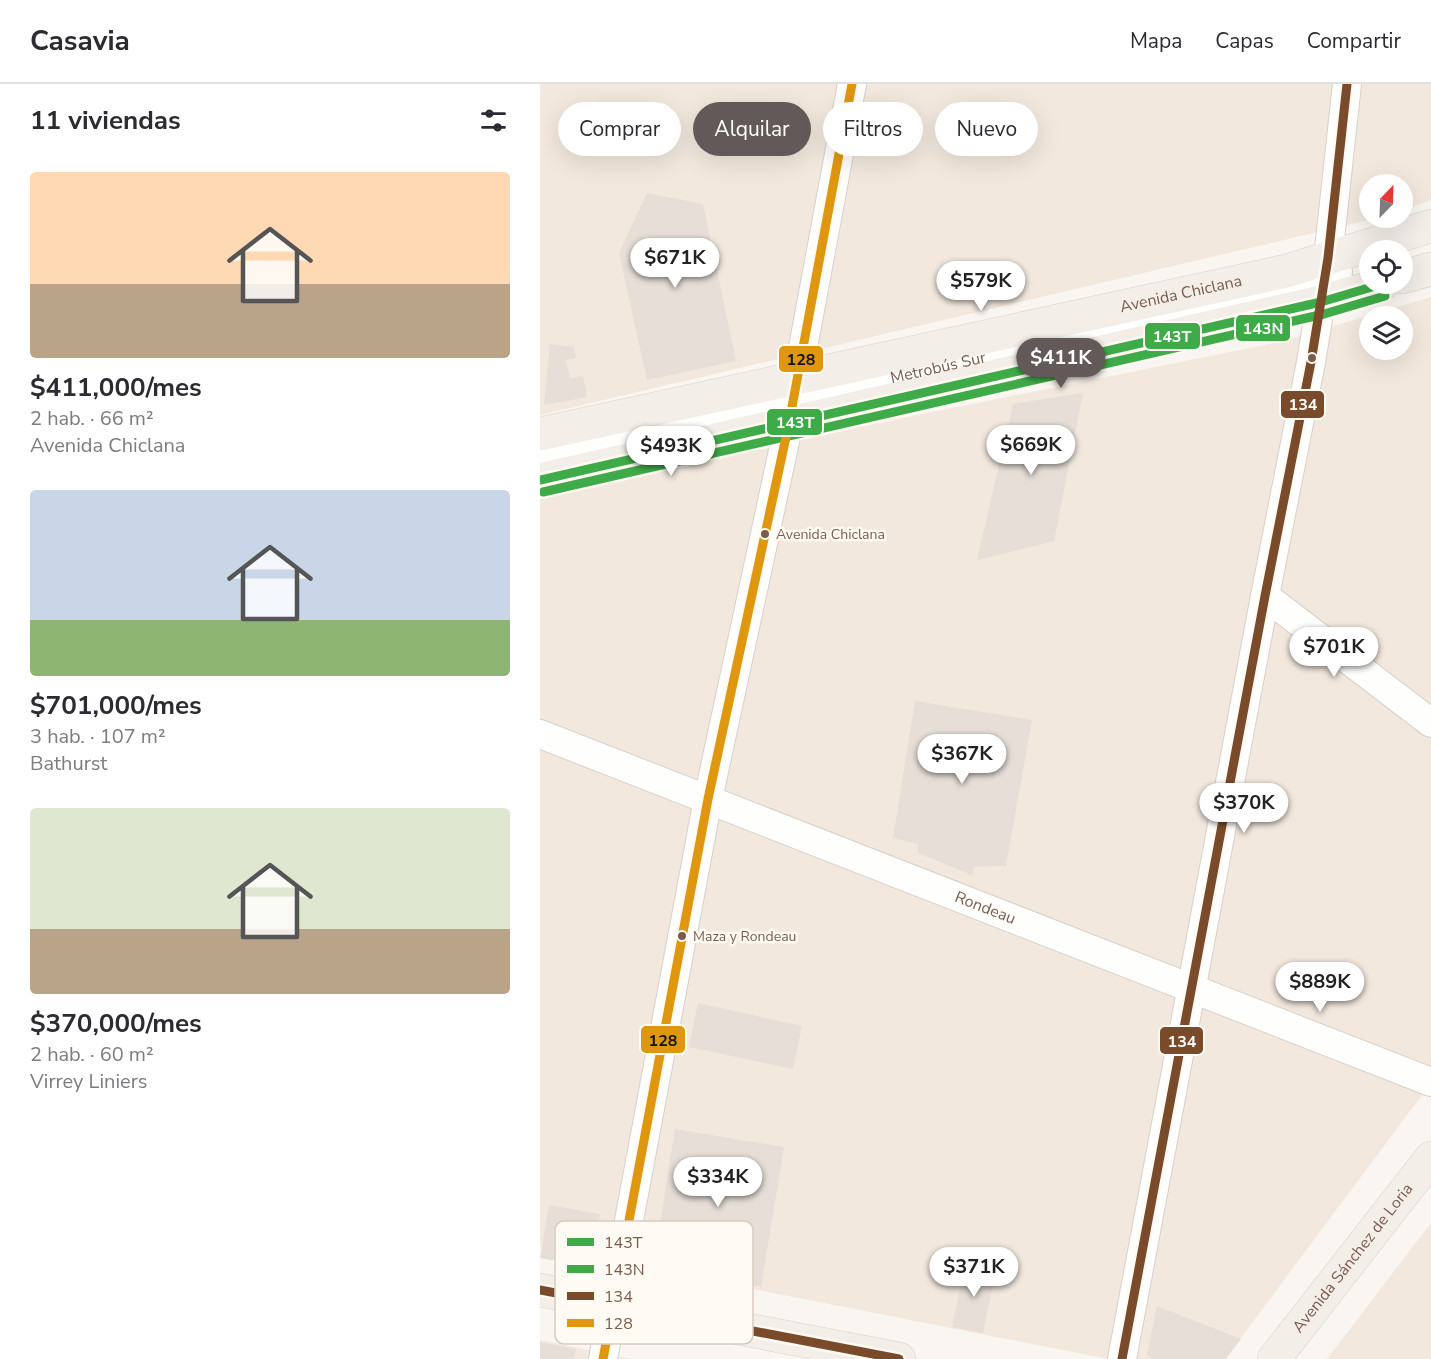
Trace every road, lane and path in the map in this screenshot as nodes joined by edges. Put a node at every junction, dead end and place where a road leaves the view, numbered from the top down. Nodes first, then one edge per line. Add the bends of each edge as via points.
1 (852, 84) edge
2 (1347, 84) edge
3 (1431, 226) edge
4 (1431, 243) edge
5 (1413, 249) edge
6 (1359, 266) edge
7 (1431, 269) edge
8 (1413, 274) edge
9 (1324, 279) junction
10 (1359, 282) edge
11 (794, 400) junction
12 (540, 434) edge
13 (540, 457) edge
14 (540, 480) edge
15 (1265, 596) junction
16 (1431, 723) edge
17 (540, 734) edge
18 (708, 799) junction
19 (1192, 987) junction
20 (1431, 1082) edge
21 (1431, 1158) edge
22 (629, 1221) edge
23 (540, 1290) edge
24 (555, 1293) edge
25 (753, 1331) edge
26 (606, 1344) edge
27 (603, 1359) edge
28 (899, 1359) edge
29 (1122, 1359) edge
30 (1274, 1359) edge

1 - 11 street
2 - 9 street
3 - 9 main road, Avenida Chiclana
4 - 5 street
6 - 9 street
7 - 8 main road
9 - 10 main road, Avenida Chiclana
9 - 11 main road, Avenida Chiclana via 966,385
9 - 11 main road, Avenida Chiclana via 1286,271
9 - 15 street
11 - 12 main road, Avenida Chiclana
11 - 13 street
11 - 14 main road, Avenida Chiclana
11 - 18 street
15 - 16 street
15 - 19 street
17 - 18 street, Rondeau
18 - 19 street, Rondeau
18 - 22 street
19 - 20 street, Rondeau
19 - 29 street
21 - 30 main road, Avenida Sánchez de Loria
23 - 24 main road
25 - 28 main road
26 - 27 street

